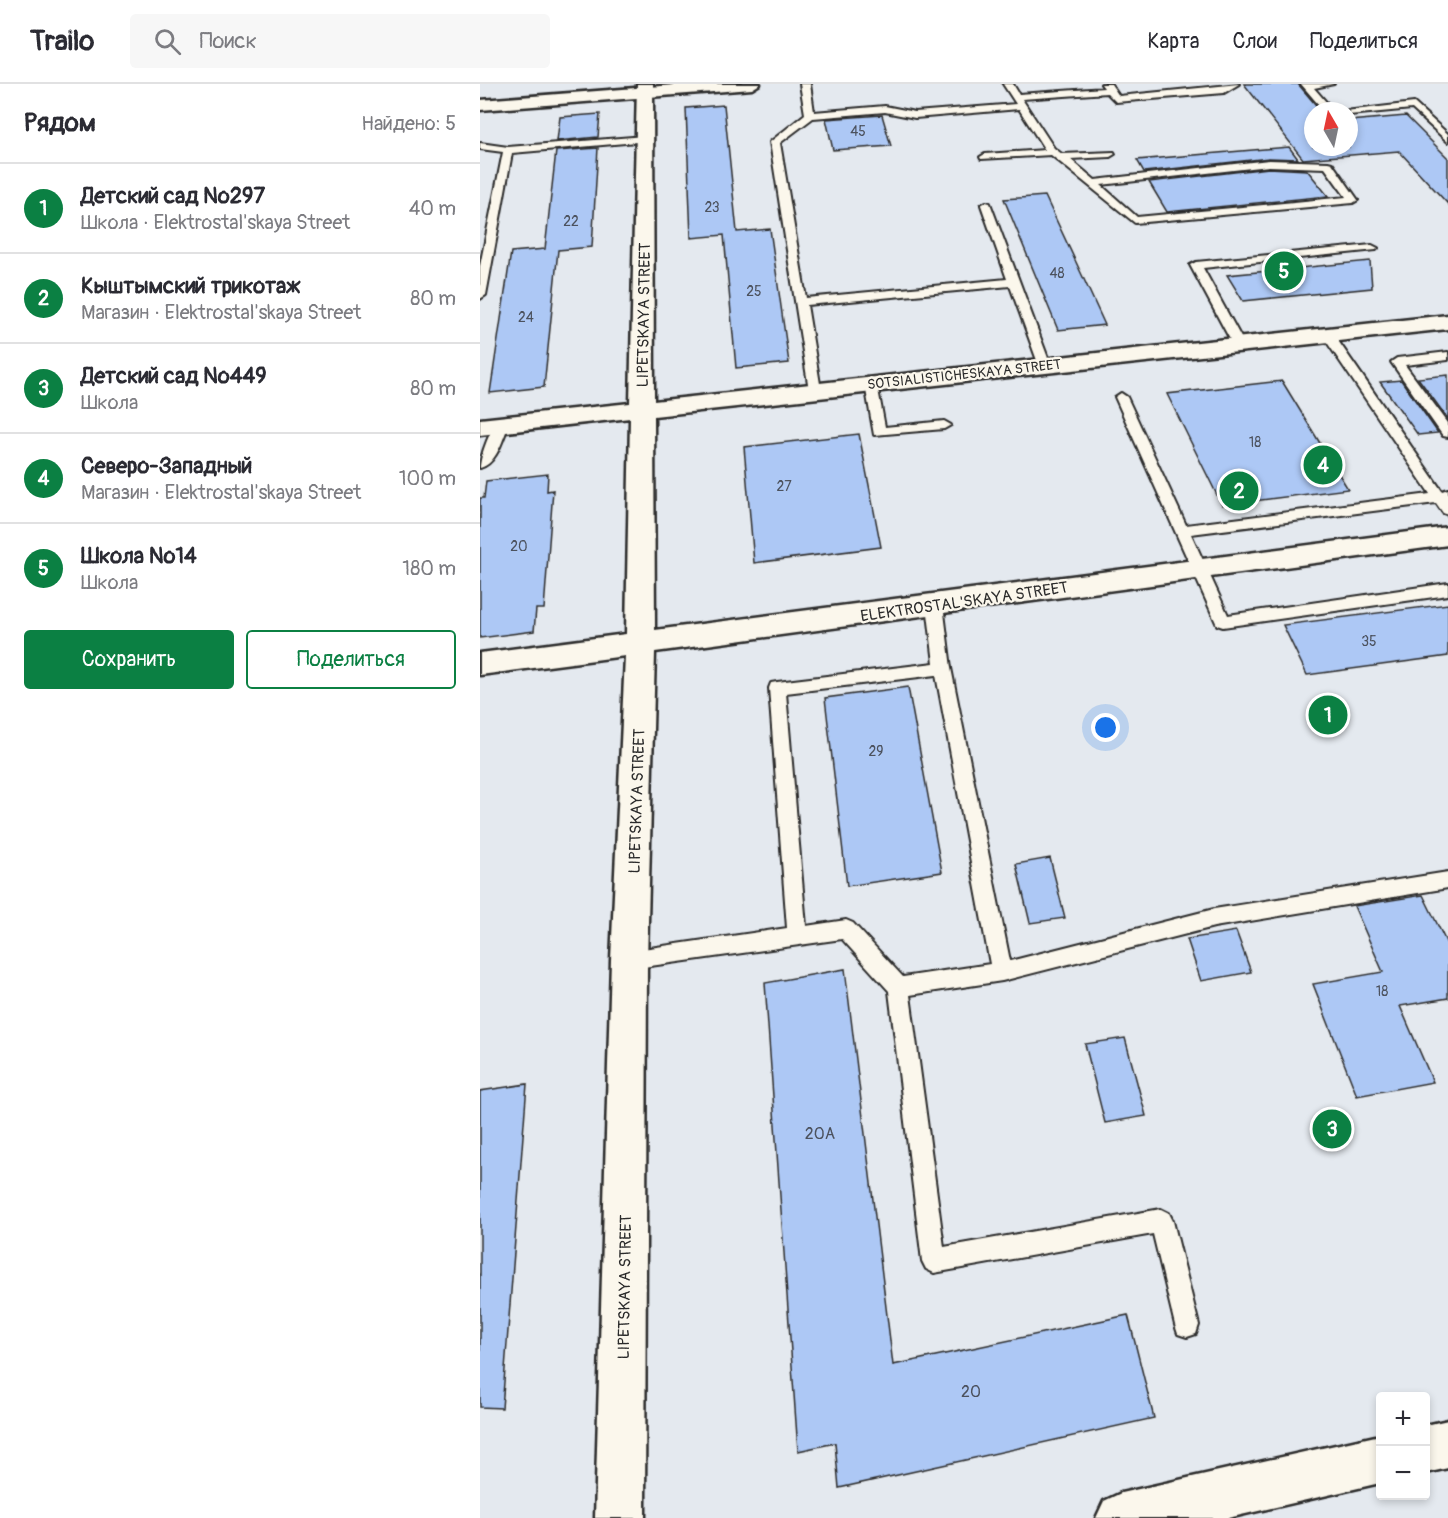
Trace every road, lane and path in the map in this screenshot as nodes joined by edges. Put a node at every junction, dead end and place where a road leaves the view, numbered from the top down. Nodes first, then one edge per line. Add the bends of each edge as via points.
1 (752, 84) edge
2 (805, 84) edge
3 (1008, 84) edge
4 (1234, 84) edge
5 (1329, 84) edge
6 (1307, 85) edge
7 (1108, 87) edge
8 (645, 88) edge
9 (1018, 102) junction
10 (1321, 102) edge
11 (480, 105) edge
12 (1358, 111) edge
13 (810, 115) junction
14 (645, 139) junction
15 (1448, 139) edge
16 (480, 146) edge
17 (508, 150) junction
18 (1056, 154) junction
19 (1110, 154) dead end
20 (985, 157) dead end
21 (1092, 183) junction
22 (986, 205) dead end
23 (1372, 248) dead end
24 (1013, 282) junction
25 (480, 295) edge
26 (801, 302) junction
27 (1448, 322) edge
28 (1328, 335) junction
29 (1239, 345) junction
30 (1448, 356) edge
31 (1045, 366) junction
32 (871, 384) junction
33 (815, 390) junction
34 (1120, 397) dead end
35 (642, 410) junction
36 (945, 425) dead end
37 (491, 426) edge
38 (1448, 433) edge
39 (480, 464) edge
40 (1445, 501) edge
41 (1183, 530) junction
42 (1448, 536) edge
43 (1199, 569) junction
44 (1448, 589) edge
45 (935, 605) junction
46 (641, 644) junction
47 (480, 664) edge
48 (943, 668) junction
49 (1448, 880) edge
50 (796, 937) junction
51 (629, 960) junction
52 (1002, 972) junction
53 (899, 987) junction
54 (1187, 1324) dead end
55 (1448, 1444) edge
56 (1430, 1448) edge
57 (1376, 1460) edge
58 (620, 1518) edge
59 (1121, 1518) edge

1 - 8 street
2 - 13 lane
3 - 9 lane
4 - 7 lane via 1224,90 1116,99
5 - 6 lane
6 - 10 lane
7 - 9 lane
8 - 11 street
8 - 14 street, LIPETSKAYA STREET
9 - 13 lane via 915,115 885,109
9 - 18 lane
12 - 15 lane via 1414,106
13 - 26 lane via 775,142
14 - 17 lane
14 - 35 street, LIPETSKAYA STREET
16 - 17 lane
17 - 25 lane
18 - 19 lane
18 - 20 lane
18 - 21 lane
21 - 21 lane via 1246,165 1328,165 1353,200 1134,220
22 - 24 lane
23 - 29 lane via 1196,265
24 - 26 lane
24 - 31 lane
26 - 33 lane
27 - 28 street, SOTSIALISTICHESKAYA STREET
28 - 29 street, SOTSIALISTICHESKAYA STREET
28 - 40 lane
29 - 31 street, SOTSIALISTICHESKAYA STREET
30 - 38 lane via 1397,362
31 - 32 street, SOTSIALISTICHESKAYA STREET
32 - 33 street, SOTSIALISTICHESKAYA STREET
32 - 36 lane via 879,432
33 - 35 street, SOTSIALISTICHESKAYA STREET
34 - 41 lane
35 - 37 street, SOTSIALISTICHESKAYA STREET
35 - 46 street, LIPETSKAYA STREET
37 - 39 lane via 489,453
40 - 41 lane
41 - 43 lane
42 - 43 street, ELEKTROSTAL'SKAYA STREET
43 - 44 lane via 1223,621
43 - 45 street, ELEKTROSTAL'SKAYA STREET
45 - 46 street, ELEKTROSTAL'SKAYA STREET
45 - 48 lane
46 - 47 street, ELEKTROSTAL'SKAYA STREET
46 - 51 street, LIPETSKAYA STREET
48 - 50 lane via 777,688
48 - 52 lane
49 - 52 lane via 1214,918
50 - 51 lane
50 - 53 lane via 846,930
51 - 58 street, LIPETSKAYA STREET
52 - 53 lane
53 - 54 lane via 934,1261 1161,1221
55 - 56 street
57 - 59 street

